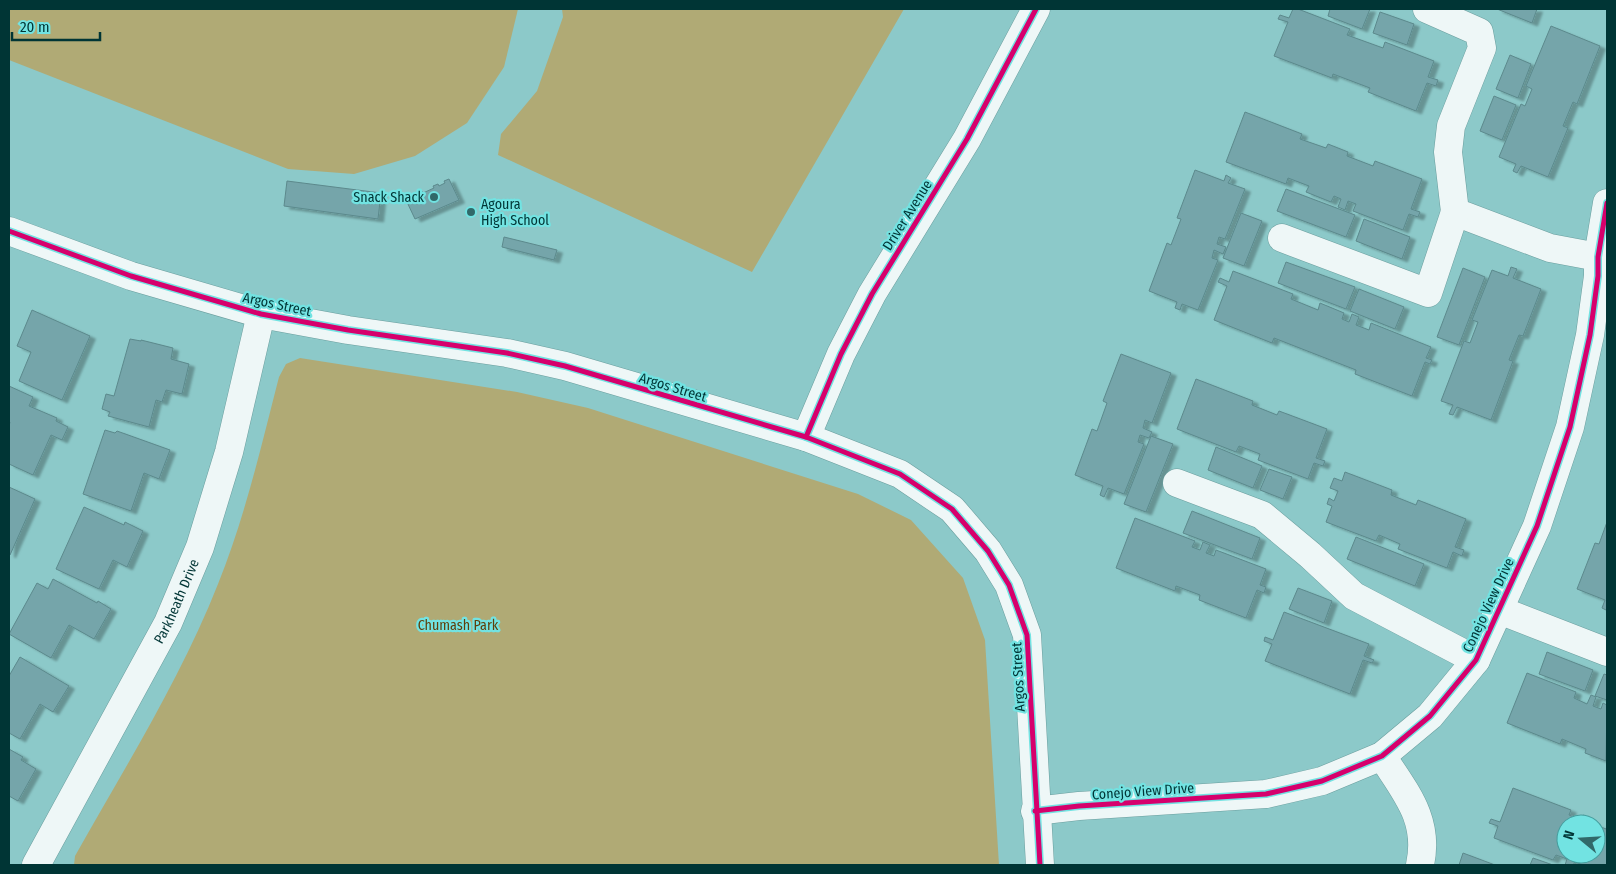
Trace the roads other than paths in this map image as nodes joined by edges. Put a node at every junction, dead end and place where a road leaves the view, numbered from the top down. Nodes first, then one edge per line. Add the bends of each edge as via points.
1 (1036, 9) edge
2 (1427, 9) edge
3 (1607, 203) edge
4 (1455, 212) junction
5 (9, 230) edge
6 (1282, 238) dead end
7 (1598, 257) junction
8 (261, 314) junction
9 (806, 437) junction
10 (1177, 483) dead end
11 (1499, 610) junction
12 (1607, 652) edge
13 (1476, 660) junction
14 (1382, 756) junction
15 (1036, 811) junction
16 (36, 865) edge
17 (1040, 865) edge
18 (1420, 865) edge

1 - 9 street, Driver Avenue via 967,139 872,294 841,354
2 - 4 street via 1479,32 1482,48 1452,126 1448,152
3 - 7 street, Conejo View Drive
4 - 6 street via 1428,293
4 - 7 street via 1550,248
5 - 8 street, Argos Street via 131,276
7 - 11 street, Conejo View Drive via 1590,335 1570,427 1537,526
8 - 9 street, Argos Street via 507,353 565,366
8 - 16 street, Parkheath Drive via 229,452 200,546 168,623
9 - 15 street, Argos Street via 900,474 952,509 988,551 1005,578 1027,636
10 - 13 street via 1262,515 1354,596
11 - 12 street
11 - 13 street, Conejo View Drive
13 - 14 street, Conejo View Drive via 1430,716
14 - 15 street, Conejo View Drive via 1322,781 1266,794
14 - 18 street via 1414,806 1422,828 1424,850
15 - 17 street, Argos Street

